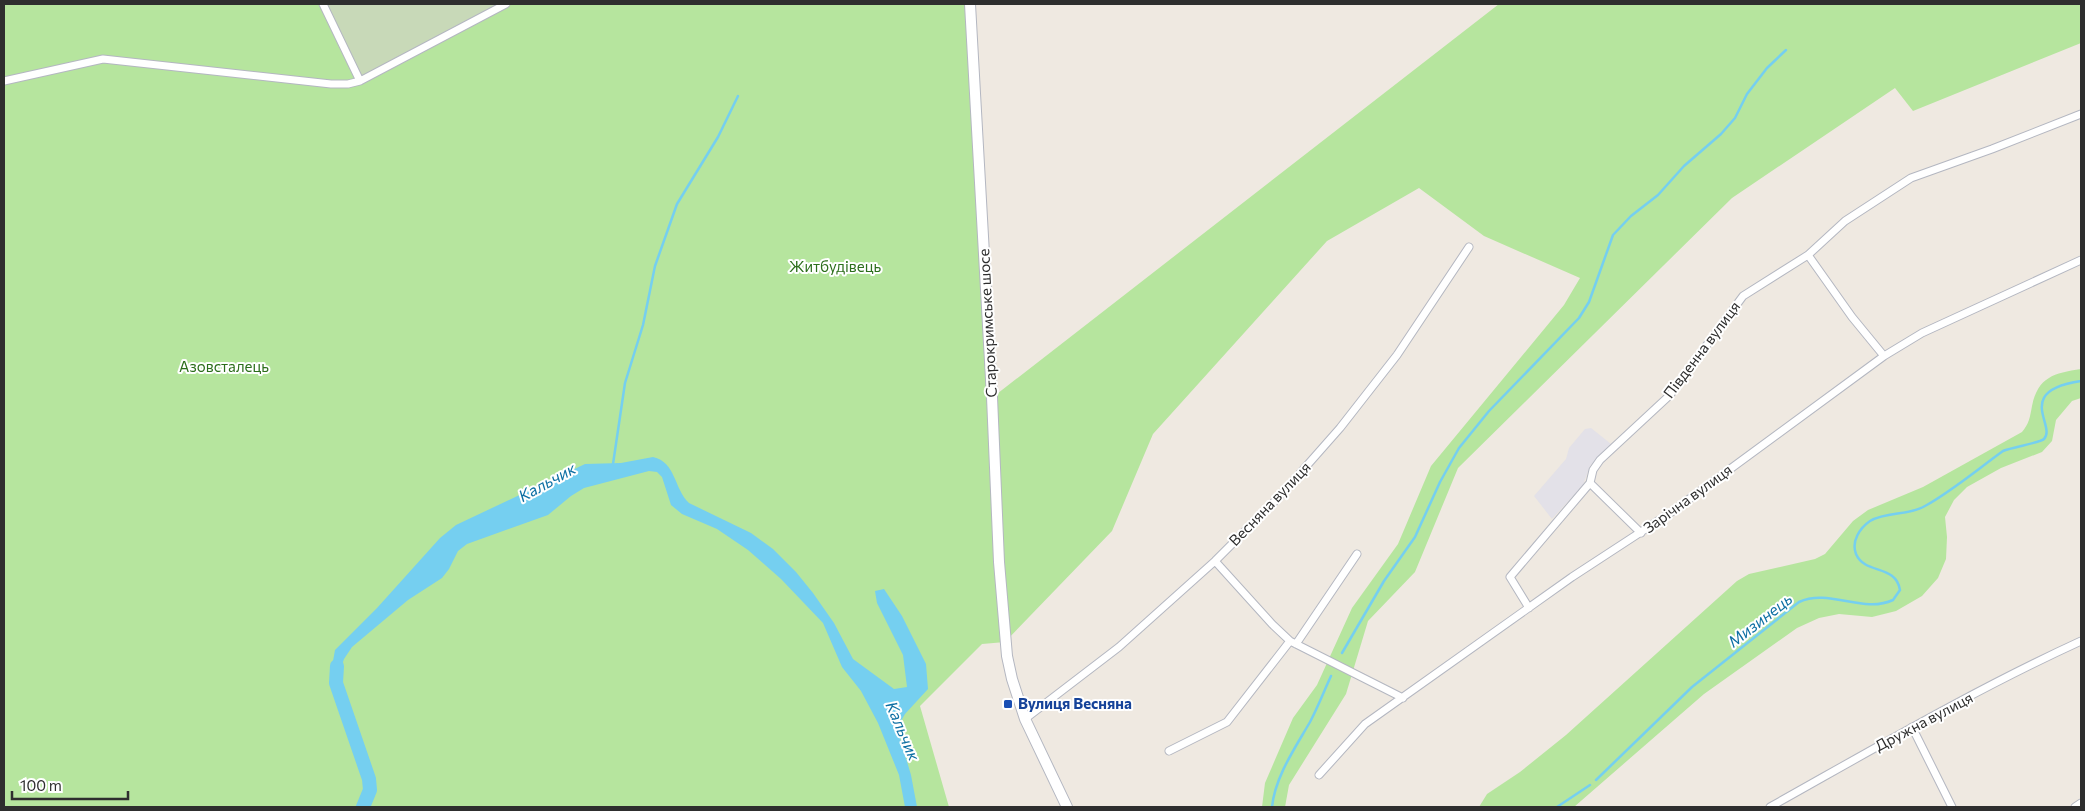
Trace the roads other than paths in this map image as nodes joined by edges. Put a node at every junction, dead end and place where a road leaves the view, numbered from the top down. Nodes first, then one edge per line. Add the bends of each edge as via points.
1 (323, 4) edge
2 (506, 4) edge
3 (970, 4) edge
4 (4, 81) edge
5 (360, 81) junction
6 (2081, 115) edge
7 (1468, 247) dead end
8 (1808, 255) junction
9 (2081, 260) edge
10 (1884, 356) junction
11 (1590, 483) junction
12 (1641, 533) junction
13 (1357, 554) dead end
14 (1215, 561) junction
15 (1528, 608) junction
16 (2081, 641) edge
17 (1293, 643) junction
18 (1402, 698) junction
19 (1025, 719) junction
20 (1912, 727) junction
21 (1169, 751) dead end
22 (1319, 775) dead end
23 (2081, 804) edge
24 (1067, 807) edge
25 (1770, 807) edge
26 (1952, 807) edge
27 (2075, 807) edge

1 - 5 street
2 - 5 street
3 - 19 street, Старокримське шосе via 999,562 1012,679
4 - 5 street via 103,59 331,84
6 - 8 street, Південна вулиця via 1911,178 1845,221
7 - 14 street, Весняна вулиця via 1397,355 1340,428 1280,496
8 - 10 street
8 - 11 street, Південна вулиця via 1743,296 1670,395 1600,460
9 - 10 street, Зарічна вулиця via 1922,333
10 - 12 street, Зарічна вулиця
11 - 12 street
11 - 15 street, Південна вулиця via 1510,577
12 - 15 street, Зарічна вулиця
13 - 17 street
14 - 17 street
14 - 19 street, Весняна вулиця via 1119,647
15 - 18 street, Зарічна вулиця
16 - 20 street, Дружна вулиця
17 - 18 street
17 - 21 street via 1227,722
18 - 22 street, Зарічна вулиця via 1365,724
19 - 24 street, Старокримське шосе
20 - 25 street, Дружна вулиця
20 - 26 street
23 - 27 street

